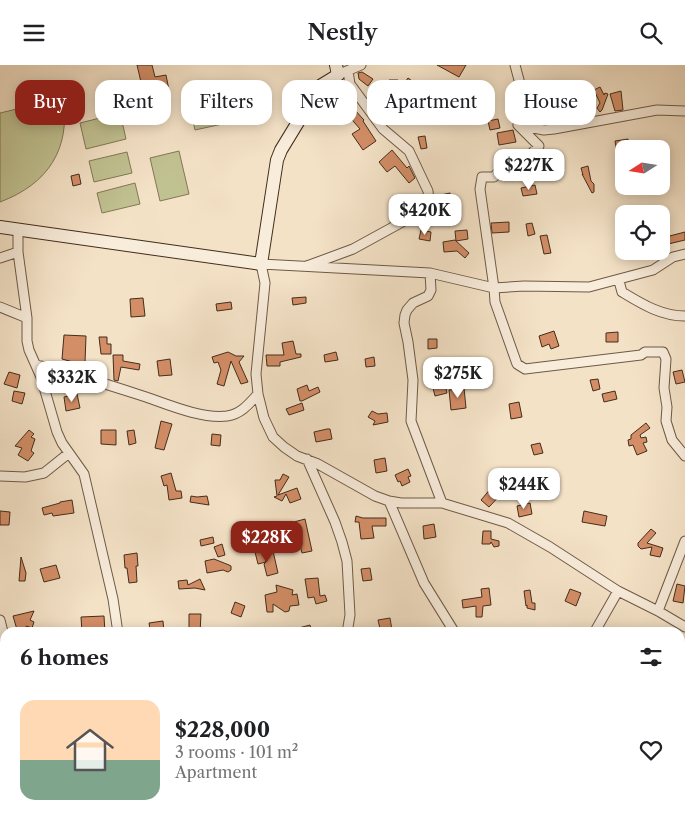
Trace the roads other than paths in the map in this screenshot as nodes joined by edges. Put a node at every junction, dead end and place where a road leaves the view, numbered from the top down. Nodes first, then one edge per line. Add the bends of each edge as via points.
1 (360, 65) edge
2 (515, 65) edge
3 (340, 70) edge
4 (519, 80) edge
5 (685, 111) edge
6 (596, 121) edge
7 (518, 125) joint
8 (576, 125) edge
9 (0, 227) edge
10 (18, 229) junction
11 (18, 252) junction
12 (685, 254) edge
13 (0, 258) edge
14 (261, 264) junction
15 (304, 267) junction
16 (430, 273) junction
17 (619, 281) junction
18 (494, 287) junction
19 (0, 307) edge
20 (685, 316) edge
21 (27, 317) junction
22 (36, 365) junction
23 (258, 394) junction
24 (69, 453) junction
25 (685, 456) edge
26 (307, 459) junction
27 (0, 476) edge
28 (389, 501) junction
29 (442, 503) junction
30 (685, 541) edge
31 (618, 591) junction
32 (658, 611) junction
33 (117, 627) edge
34 (348, 627) edge
35 (452, 627) edge
36 (597, 627) edge
37 (685, 627) edge

1 - 3 street
2 - 4 street
3 - 14 street via 320,86 280,150
3 - 15 street via 383,129 409,151 428,191 429,203 353,249
5 - 6 street via 657,110
7 - 8 street via 544,130
7 - 18 street via 539,146 527,158 500,170 494,177 482,177 480,189
9 - 10 street
10 - 11 street
10 - 14 street
11 - 13 street
11 - 21 street
12 - 17 street via 672,257 653,270
14 - 15 street
14 - 23 street via 265,283 256,373
15 - 16 street
16 - 18 street
16 - 29 street via 428,296 413,303 407,310 404,323 412,372 411,421
17 - 18 street via 590,287
17 - 20 street via 622,292 636,301 667,314
18 - 25 street via 495,302 517,365 525,369 663,352 666,359 666,421 672,440
19 - 21 street
21 - 22 street via 29,350
22 - 23 street via 212,415 238,413
22 - 24 street via 57,432
23 - 26 street via 273,437
24 - 27 street via 44,473 26,477
24 - 33 street via 84,474
26 - 28 street
26 - 34 street via 335,522 347,561
28 - 29 street
28 - 35 street via 424,583
29 - 31 street via 508,523
30 - 32 street
31 - 32 street
31 - 36 street
32 - 37 street

